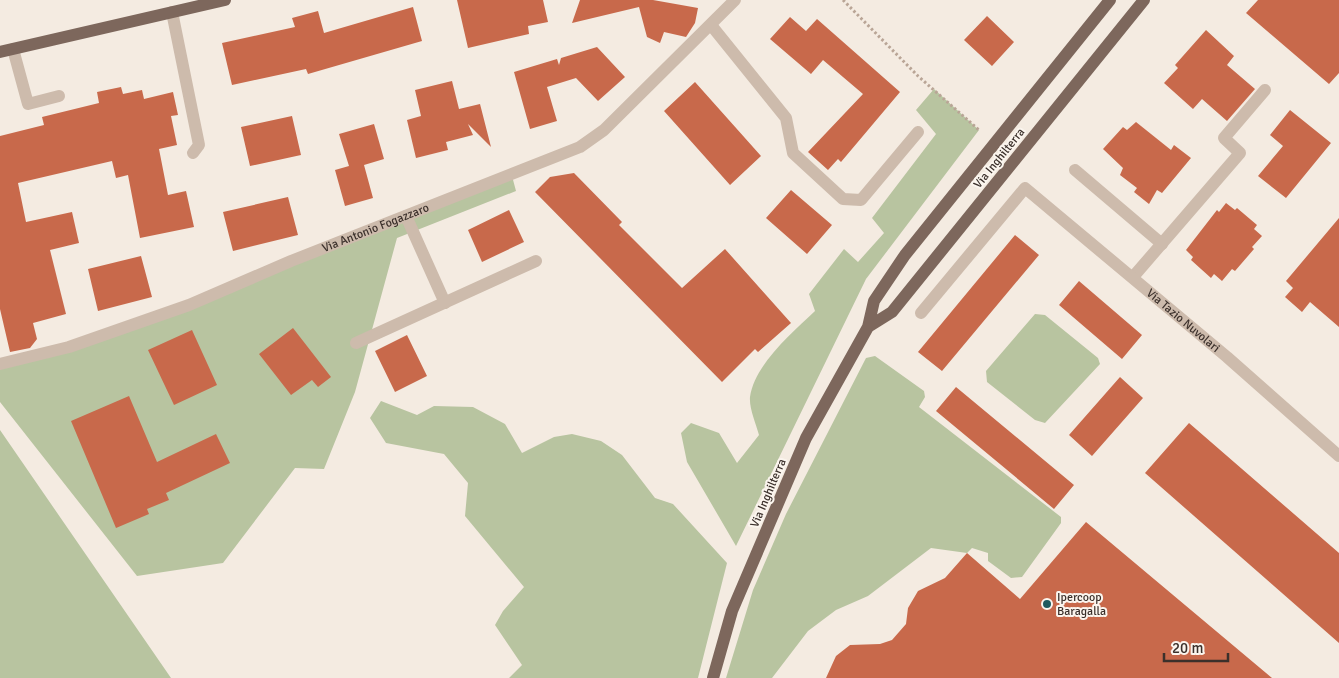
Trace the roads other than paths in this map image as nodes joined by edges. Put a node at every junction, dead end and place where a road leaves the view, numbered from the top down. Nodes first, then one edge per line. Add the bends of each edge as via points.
1 (225, 0) edge
2 (735, 0) edge
3 (1110, 0) edge
4 (1144, 0) edge
5 (172, 12) junction
6 (711, 25) junction
7 (13, 49) junction
8 (0, 52) edge
9 (1265, 90) dead end
10 (59, 96) dead end
11 (918, 132) dead end
12 (193, 153) dead end
13 (1075, 170) dead end
14 (406, 216) junction
15 (1162, 244) junction
16 (536, 261) dead end
17 (1133, 277) junction
18 (445, 303) junction
19 (921, 313) dead end
20 (868, 327) junction
21 (356, 344) dead end
22 (0, 364) edge
23 (1339, 456) edge
24 (713, 678) edge

1 - 5 main road
2 - 6 street, Via Antonio Fogazzaro
3 - 20 main road, Via Inghilterra via 906,255 874,301
4 - 20 main road, Via Inghilterra via 892,312
5 - 7 main road
5 - 12 street via 199,145
6 - 11 street via 786,118 793,153 843,199 860,200
6 - 14 street, Via Antonio Fogazzaro via 593,140 552,160
7 - 8 main road
7 - 10 street via 28,104
9 - 15 street via 1224,138 1240,153
13 - 15 street
14 - 18 street
14 - 22 street, Via Antonio Fogazzaro via 189,305 69,347
15 - 17 street
16 - 18 street
17 - 19 street, Via Tazio Nuvolari via 1025,188
17 - 23 street, Via Tazio Nuvolari
18 - 21 street
20 - 24 main road, Via Inghilterra via 806,438 732,611

